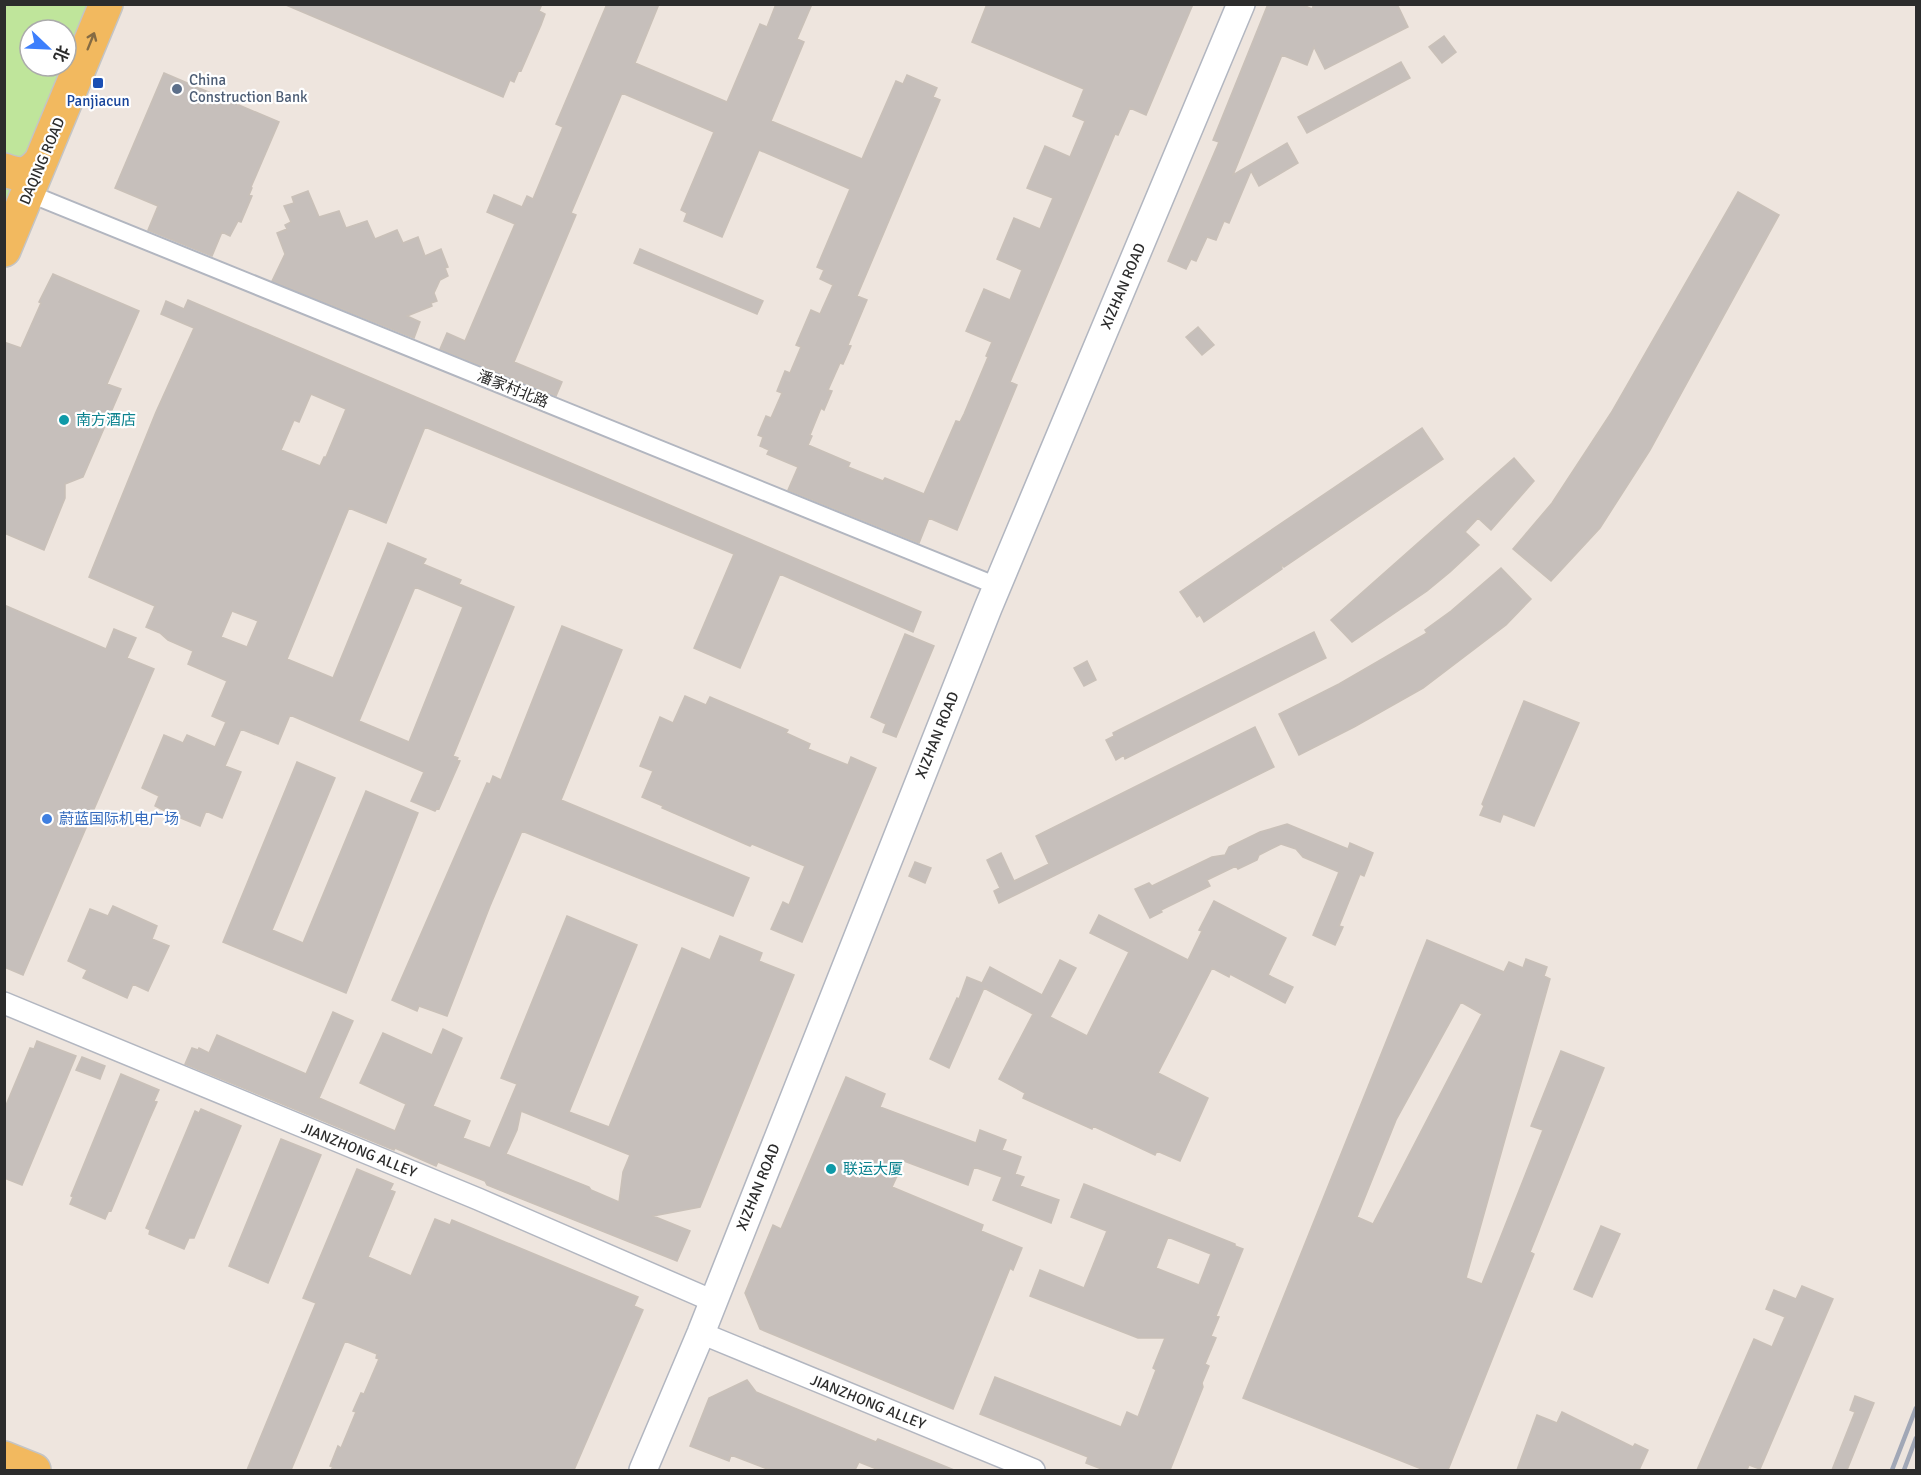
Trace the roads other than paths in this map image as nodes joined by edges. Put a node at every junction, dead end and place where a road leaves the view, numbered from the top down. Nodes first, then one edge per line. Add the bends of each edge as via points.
1 (106, 4) edge
2 (1241, 4) edge
3 (40, 162) junction
4 (4, 170) edge
5 (16, 191) edge
6 (6, 247) edge
7 (997, 586) junction
8 (4, 1003) edge
9 (713, 1301) junction
10 (701, 1333) junction
11 (4, 1458) edge
12 (34, 1470) edge
13 (643, 1470) edge
14 (1034, 1470) edge

3 -> 1 main road, DAQING ROAD
2 - 7 street, XIZHAN ROAD
3 - 4 main road via 17,175
3 - 5 main road, DAQING ROAD
5 - 6 main road, DAQING ROAD
5 - 7 street, 潘家村北路
7 - 9 street, XIZHAN ROAD
8 - 9 street, JIANZHONG ALLEY
9 - 10 street, XIZHAN ROAD
10 - 13 street, XIZHAN ROAD
10 - 14 street, JIANZHONG ALLEY
11 - 12 main road

